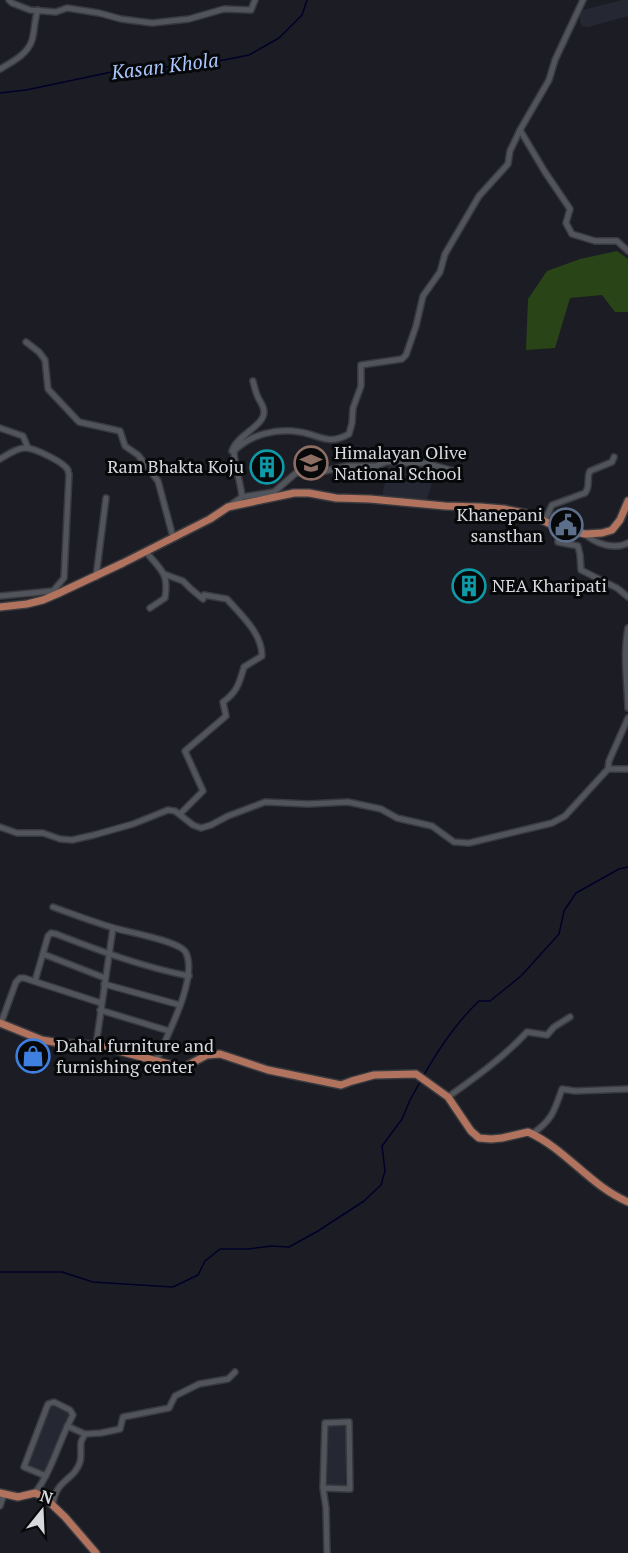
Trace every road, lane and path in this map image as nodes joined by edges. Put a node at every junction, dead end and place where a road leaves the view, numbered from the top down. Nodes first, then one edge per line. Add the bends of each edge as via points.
1 (9, 0) edge
2 (68, 0) edge
3 (255, 0) edge
4 (583, 0) edge
5 (67, 8) junction
6 (38, 10) junction
7 (0, 69) edge
8 (520, 130) junction
9 (628, 251) edge
10 (26, 342) dead end
11 (253, 381) dead end
12 (0, 428) edge
13 (28, 448) junction
14 (234, 456) junction
15 (614, 457) dead end
16 (0, 459) edge
17 (454, 471) dead end
18 (242, 497) junction
19 (106, 498) dead end
20 (628, 501) edge
21 (228, 507) junction
22 (544, 520) junction
23 (559, 528) junction
24 (585, 534) junction
25 (173, 537) junction
26 (628, 543) edge
27 (146, 552) junction
28 (164, 574) junction
29 (96, 577) junction
30 (0, 596) edge
31 (628, 597) edge
32 (0, 607) edge
33 (150, 608) dead end
34 (628, 628) edge
35 (628, 708) edge
36 (628, 718) edge
37 (628, 769) edge
38 (608, 770) junction
39 (180, 814) junction
40 (0, 827) edge
41 (52, 908) dead end
42 (113, 928) junction
43 (43, 954) junction
44 (109, 954) junction
45 (189, 976) junction
46 (35, 981) junction
47 (105, 981) junction
48 (180, 1005) junction
49 (101, 1006) junction
50 (570, 1017) dead end
51 (1, 1023) edge
52 (169, 1031) junction
53 (96, 1044) junction
54 (156, 1061) junction
55 (628, 1089) edge
56 (448, 1097) junction
57 (532, 1134) junction
58 (628, 1202) edge
59 (235, 1372) dead end
60 (67, 1426) junction
61 (85, 1434) junction
62 (46, 1476) junction
63 (323, 1488) junction
64 (35, 1493) junction
65 (2, 1494) edge
66 (52, 1504) junction
67 (0, 1506) edge
68 (96, 1553) edge
69 (327, 1553) edge

1 - 6 street
2 - 5 street
3 - 5 street via 250,10 224,9 189,19 152,23
4 - 8 street via 549,80
5 - 6 street via 56,12
6 - 7 street via 27,51
8 - 9 street via 570,209 566,223 572,234 595,241 617,241
8 - 14 street via 508,164 479,196 445,254 440,272 423,296 406,355 402,359 361,365 361,386 352,408 349,434 333,440 301,432 268,432 249,440 234,451
10 - 25 street via 45,360 48,388 79,422 120,431 125,446 138,455 158,481
11 - 14 street via 263,406 262,420 237,441 232,448
12 - 13 street via 23,436
13 - 16 street
13 - 30 street via 69,471 64,579 53,591
14 - 18 street
15 - 22 street via 612,462 590,471 585,493 552,505
17 - 18 street via 425,463 395,461 376,466 347,466 296,474 274,492
18 - 21 street
19 - 29 street
20 - 24 main road via 612,530
21 - 22 main road via 309,493 504,509
21 - 25 main road
22 - 23 main road
23 - 24 main road
23 - 31 street via 558,542 578,546 581,570
24 - 26 street via 594,542 615,546
25 - 27 main road
27 - 28 street
27 - 29 main road
28 - 33 street via 165,598
28 - 39 street via 183,581 203,599 204,594 227,599 254,630 262,647 262,656 244,667 239,686 223,702 226,716 185,751 203,791
29 - 32 main road via 43,600
34 - 35 street
36 - 38 street
37 - 38 street
38 - 39 street via 565,816 552,823 469,843 454,842 432,826 348,802 265,802 201,828
39 - 40 street via 168,810 72,840
41 - 42 street
42 - 44 street
42 - 45 street via 183,948 190,964
43 - 44 street via 51,933
43 - 46 street
43 - 47 street
44 - 45 street
44 - 47 street
45 - 48 street
46 - 49 street
46 - 51 street via 20,978 16,982
47 - 48 street
47 - 49 street
48 - 52 street
49 - 52 street
49 - 53 street
50 - 56 street via 548,1035 527,1032
51 - 53 main road via 42,1040
52 - 54 street
53 - 54 main road
54 - 56 main road via 183,1067 207,1055 220,1054 268,1070 341,1085 375,1076 416,1074
55 - 57 street via 562,1089 546,1124
56 - 57 main road via 480,1138
57 - 58 main road via 566,1156 605,1190
59 - 61 street via 228,1379 199,1384 175,1396 169,1408 123,1417 120,1429
60 - 61 street
60 - 62 street
60 - 62 street via 73,1415 70,1410 54,1402 48,1404 24,1467
61 - 66 street via 80,1462 54,1493
62 - 64 street
63 - 63 street via 325,1423 349,1422 350,1489
63 - 69 street
64 - 65 main road via 18,1497
64 - 66 main road
65 - 67 street
66 - 68 main road

